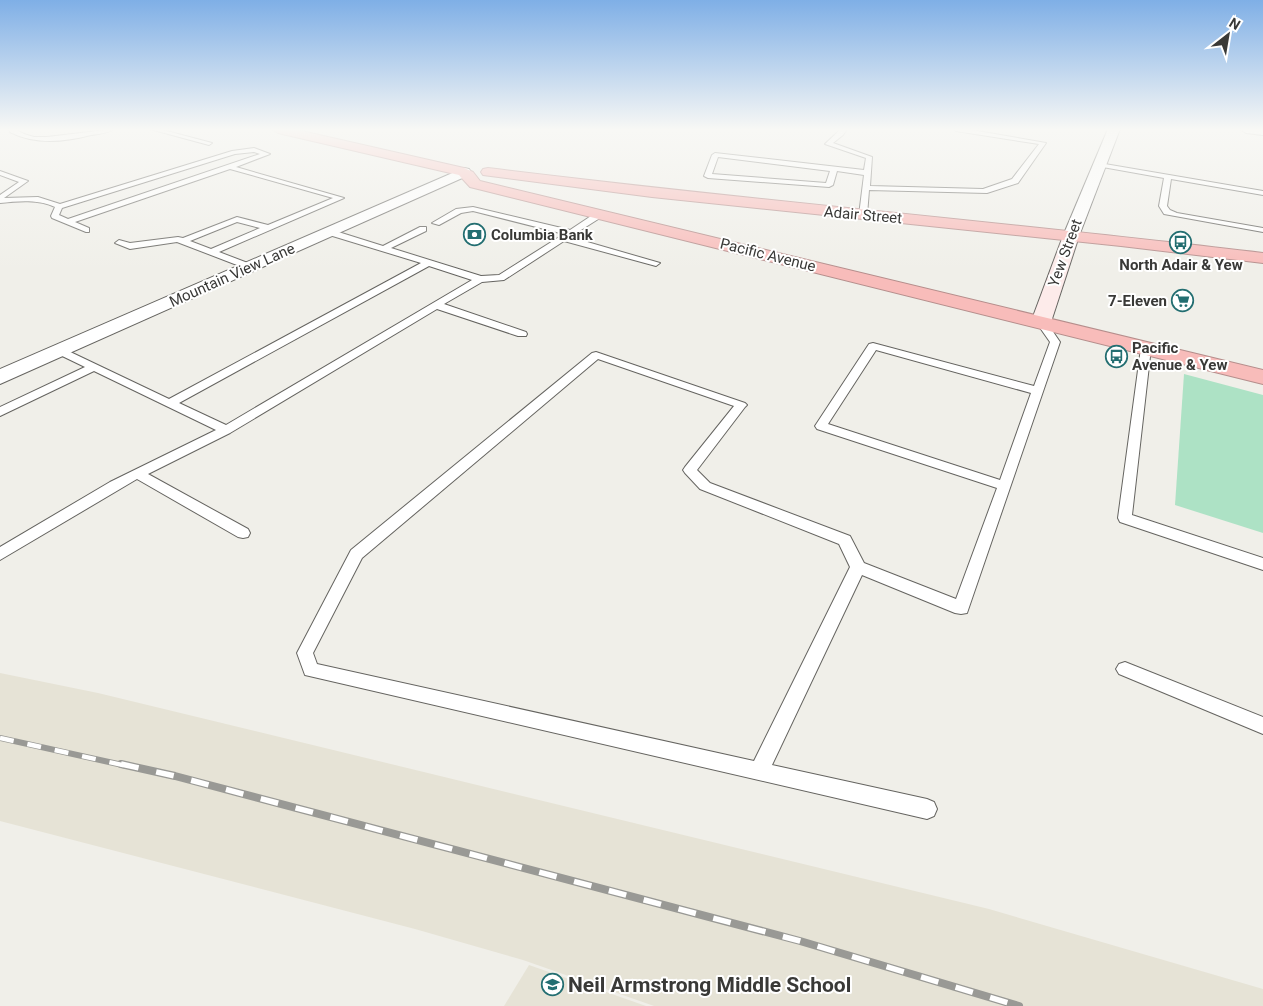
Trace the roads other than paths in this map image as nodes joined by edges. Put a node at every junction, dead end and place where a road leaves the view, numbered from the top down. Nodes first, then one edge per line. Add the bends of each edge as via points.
1 (9, 176) edge
2 (159, 176) edge
3 (203, 176) edge
4 (262, 176) edge
5 (455, 176) edge
6 (468, 176) edge
7 (526, 176) edge
8 (708, 176) edge
9 (832, 176) edge
10 (868, 176) edge
11 (1019, 176) edge
12 (1095, 176) edge
13 (1162, 176) edge
14 (1168, 177) junction
15 (868, 188) junction
16 (1263, 193) edge
17 (0, 200) edge
18 (59, 206) junction
19 (600, 214) junction
20 (863, 215) junction
21 (67, 222) junction
22 (436, 222) dead end
23 (268, 228) junction
24 (423, 229) dead end
25 (86, 230) dead end
26 (1263, 230) edge
27 (329, 232) junction
28 (572, 233) junction
29 (1071, 236) junction
30 (562, 238) junction
31 (183, 241) junction
32 (119, 243) dead end
33 (383, 249) junction
34 (211, 252) junction
35 (1263, 258) edge
36 (428, 263) junction
37 (656, 263) dead end
38 (250, 267) junction
39 (480, 279) junction
40 (436, 305) junction
41 (1040, 322) junction
42 (522, 334) dead end
43 (1146, 348) junction
44 (60, 350) junction
45 (94, 367) junction
46 (0, 377) edge
47 (1263, 377) edge
48 (1038, 391) junction
49 (170, 403) junction
50 (0, 412) edge
51 (226, 430) junction
52 (138, 474) junction
53 (1004, 486) junction
54 (243, 533) dead end
55 (0, 554) edge
56 (1263, 564) edge
57 (858, 567) junction
58 (1125, 669) dead end
59 (1263, 726) edge
60 (760, 770) junction
61 (927, 808) dead end

1 - 17 lane via 24,181
2 - 18 lane
3 - 21 lane
4 - 23 lane via 340,198
5 - 27 street, Mountain View Lane
6 - 19 highway, Pacific Avenue via 470,182 475,184
7 - 20 highway, Adair Street via 652,194
8 - 9 lane via 829,185
10 - 15 lane
11 - 15 lane via 1015,181 984,191
12 - 29 street, Yew Street
13 - 14 lane
14 - 16 lane
14 - 26 lane via 1163,206 1168,212
15 - 20 lane
17 - 18 lane via 34,199
18 - 21 lane via 55,216
19 - 28 lane
19 - 41 highway, Pacific Avenue
20 - 29 highway, Adair Street
21 - 25 lane
22 - 28 lane via 473,208
23 - 31 lane via 237,219
23 - 34 lane
24 - 33 lane
27 - 33 lane
27 - 38 street, Mountain View Lane
28 - 30 lane
29 - 35 highway, Adair Street
29 - 41 street, Yew Street
30 - 37 lane
30 - 39 lane via 501,278
31 - 32 lane via 130,246
31 - 34 lane
33 - 36 lane
34 - 38 lane
36 - 39 lane
36 - 49 lane
38 - 44 street, Mountain View Lane
39 - 40 lane
40 - 42 lane
40 - 51 lane
41 - 43 highway, Pacific Avenue
41 - 48 lane via 1055,342
43 - 47 highway, Pacific Avenue
43 - 56 lane via 1125,518
44 - 45 lane
44 - 46 street, Mountain View Lane
45 - 49 lane
45 - 50 lane
48 - 53 lane
48 - 53 lane via 873,346 821,426
49 - 51 lane
51 - 52 lane
52 - 54 lane
52 - 55 lane via 114,485
53 - 57 lane via 961,608
57 - 60 lane
57 - 60 lane via 845,540 705,486 690,470 741,405 596,355 356,554 305,653 311,670
58 - 59 lane
60 - 61 lane

